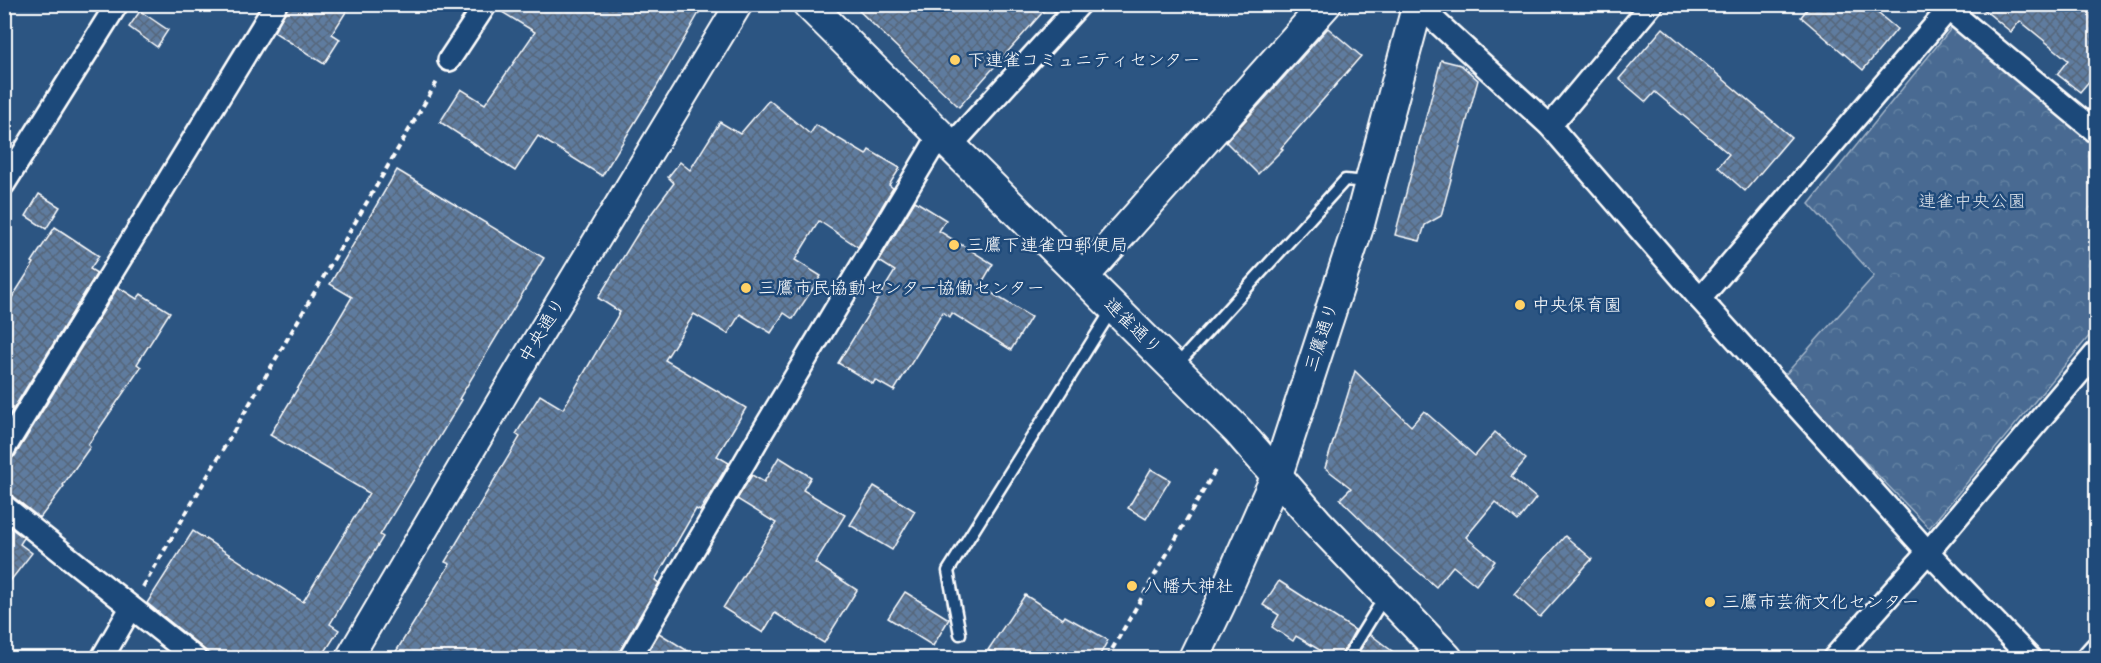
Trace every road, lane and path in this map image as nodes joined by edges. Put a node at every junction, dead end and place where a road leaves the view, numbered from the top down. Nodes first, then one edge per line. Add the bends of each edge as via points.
1 (117, 4) edge
2 (276, 4) edge
3 (486, 4) edge
4 (739, 4) edge
5 (808, 4) edge
6 (1326, 4) edge
7 (1652, 4) edge
8 (1418, 5) edge
9 (1951, 7) edge
10 (1069, 8) edge
11 (449, 60) joint
12 (1550, 126) junction
13 (2097, 132) edge
14 (944, 141) junction
15 (1370, 182) junction
16 (4, 184) edge
17 (1083, 277) junction
18 (1700, 299) junction
19 (1113, 308) junction
20 (2097, 353) edge
21 (1175, 367) junction
22 (4, 449) edge
23 (1217, 467) dead end
24 (1277, 475) junction
25 (4, 506) edge
26 (1928, 552) junction
27 (1386, 593) junction
28 (131, 608) junction
29 (960, 633) dead end
30 (2097, 648) edge
31 (2024, 656) edge
32 (102, 658) edge
33 (195, 658) edge
34 (349, 658) edge
35 (630, 658) edge
36 (1107, 658) edge
37 (1194, 658) edge
38 (1347, 658) edge
39 (1447, 658) edge
40 (1834, 658) edge
41 (2087, 658) edge

1 - 16 street
2 - 22 street
3 - 11 street
4 - 34 street, 中央通り
5 - 14 main road, 連雀通り
6 - 17 main road
7 - 12 street
8 - 12 street
8 - 15 main road, 三鷹通り
9 - 13 street
9 - 18 street
10 - 14 street
11 - 28 path
12 - 18 street
14 - 17 main road, 連雀通り
14 - 35 street via 790,384
15 - 21 lane via 1345,180
15 - 24 main road, 三鷹通り
17 - 19 main road, 連雀通り
18 - 26 street
19 - 21 main road, 連雀通り
19 - 29 lane via 948,571
20 - 26 street
21 - 24 main road, 連雀通り
23 - 36 path
24 - 27 main road, 連雀通り
24 - 37 main road, 三鷹通り
25 - 28 street
26 - 31 street
26 - 40 street
27 - 38 lane
27 - 39 main road, 連雀通り
28 - 32 street
28 - 33 street
30 - 41 street

